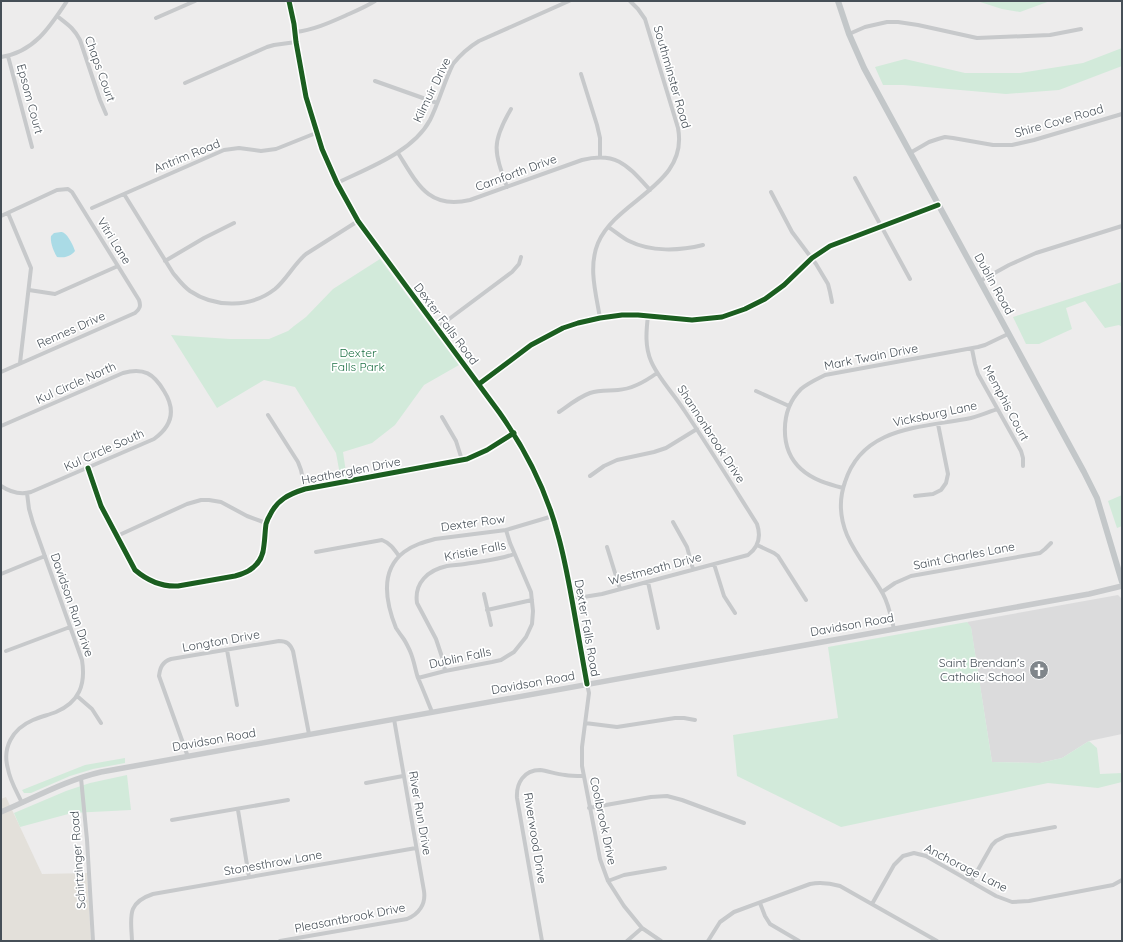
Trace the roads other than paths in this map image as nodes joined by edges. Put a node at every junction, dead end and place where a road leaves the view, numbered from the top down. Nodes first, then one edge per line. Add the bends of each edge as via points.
1 (67, 1) edge
2 (195, 1) edge
3 (289, 1) edge
4 (375, 1) edge
5 (569, 1) edge
6 (630, 1) edge
7 (638, 1) edge
8 (838, 1) edge
9 (635, 5) junction
10 (57, 16) junction
11 (156, 18) dead end
12 (1081, 29) dead end
13 (295, 32) junction
14 (849, 34) junction
15 (296, 42) junction
16 (8, 56) junction
17 (1, 57) edge
18 (581, 74) dead end
19 (376, 81) dead end
20 (185, 83) dead end
21 (437, 102) junction
22 (511, 109) dead end
23 (106, 114) dead end
24 (1122, 114) edge
25 (316, 133) junction
26 (32, 147) dead end
27 (398, 153) junction
28 (910, 153) junction
29 (600, 157) junction
30 (855, 178) dead end
31 (337, 183) junction
32 (508, 187) junction
33 (650, 190) junction
34 (771, 192) dead end
35 (124, 194) junction
36 (938, 206) junction
37 (92, 208) dead end
38 (8, 213) junction
39 (1, 216) edge
40 (358, 221) junction
41 (234, 223) dead end
42 (1122, 226) edge
43 (608, 227) junction
44 (881, 227) junction
45 (703, 245) dead end
46 (521, 257) dead end
47 (812, 258) junction
48 (165, 261) junction
49 (118, 266) junction
50 (910, 279) dead end
51 (980, 281) junction
52 (29, 290) junction
53 (139, 300) joint
54 (832, 302) dead end
55 (648, 316) junction
56 (600, 318) junction
57 (437, 328) junction
58 (1008, 334) junction
59 (972, 349) junction
60 (20, 363) junction
61 (1, 372) edge
62 (658, 373) junction
63 (158, 383) joint
64 (479, 384) junction
65 (756, 391) dead end
66 (789, 406) junction
67 (997, 409) junction
68 (559, 412) dead end
69 (268, 415) dead end
70 (442, 417) dead end
71 (938, 424) junction
72 (1, 426) edge
73 (697, 429) junction
74 (514, 433) junction
75 (462, 460) junction
76 (1024, 466) dead end
77 (88, 468) junction
78 (590, 476) dead end
79 (1, 486) edge
80 (843, 488) junction
81 (305, 489) junction
82 (27, 493) junction
83 (915, 496) dead end
84 (552, 516) junction
85 (673, 522) dead end
86 (266, 523) junction
87 (506, 530) junction
88 (117, 536) junction
89 (1051, 543) dead end
90 (757, 545) junction
91 (607, 547) dead end
92 (316, 552) dead end
93 (514, 554) junction
94 (45, 556) junction
95 (399, 556) junction
96 (714, 564) junction
97 (693, 569) junction
98 (1, 574) edge
99 (648, 582) junction
100 (1122, 582) edge
101 (1122, 586) edge
102 (620, 589) junction
103 (882, 592) junction
104 (484, 594) dead end
105 (572, 599) junction
106 (532, 600) junction
107 (806, 600) dead end
108 (487, 610) junction
109 (735, 613) dead end
110 (491, 625) dead end
111 (70, 627) junction
112 (658, 628) dead end
113 (894, 629) junction
114 (227, 650) junction
115 (6, 651) dead end
116 (445, 671) junction
117 (418, 678) junction
118 (587, 684) junction
119 (77, 696) junction
120 (237, 705) dead end
121 (432, 712) junction
122 (394, 719) junction
123 (695, 720) dead end
124 (102, 723) dead end
125 (585, 723) junction
126 (309, 734) junction
127 (188, 757) junction
128 (403, 776) junction
129 (583, 776) junction
130 (81, 778) junction
131 (366, 783) dead end
132 (288, 800) dead end
133 (22, 803) junction
134 (589, 808) junction
135 (238, 810) junction
136 (1, 812) edge
137 (172, 820) dead end
138 (744, 823) dead end
139 (1055, 827) dead end
140 (416, 848) junction
141 (665, 868) dead end
142 (249, 877) junction
143 (1122, 880) edge
144 (608, 881) junction
145 (971, 882) junction
146 (760, 903) junction
147 (872, 904) junction
148 (420, 909) joint
149 (642, 928) junction
150 (93, 941) edge
151 (132, 941) edge
152 (280, 941) edge
153 (542, 941) edge
154 (627, 941) edge
155 (662, 941) edge
156 (708, 941) edge
157 (799, 941) edge
158 (937, 941) edge

1 - 10 street
2 - 11 street
3 - 13 street, Dexter Falls Road
4 - 13 street via 319,27
5 - 21 street, Kilmuir Drive via 479,41 469,48 453,64
6 - 9 street
7 - 9 street
8 - 14 main road, Dublin Road
9 - 33 street, Southminster Road via 645,19 679,138 673,164
10 - 16 street via 34,42
10 - 23 street, Chaps Court via 76,32
12 - 14 street via 1050,35 977,38 887,22
13 - 15 street, Dexter Falls Road
14 - 28 main road, Dublin Road via 864,68
15 - 20 street via 267,47
15 - 25 street, Dexter Falls Road via 306,97
16 - 17 street
16 - 26 street, Epsom Court
18 - 29 street via 600,138
19 - 21 street
21 - 27 street, Kilmuir Drive via 423,131
22 - 32 street via 499,131 496,146
24 - 28 street, Shire Cove Road via 1012,145 993,145 945,137
25 - 31 street, Dexter Falls Road
25 - 35 street, Antrim Road via 276,149 224,150
27 - 31 street, Kilmuir Drive
27 - 32 street, Carnforth Drive via 423,190 439,200 464,202
28 - 36 main road, Dublin Road
29 - 32 street, Carnforth Drive via 582,160
29 - 33 street, Carnforth Drive via 625,164
30 - 44 street
31 - 40 street, Dexter Falls Road
33 - 43 street, Southminster Road
34 - 47 street via 792,232
35 - 37 street, Antrim Road
35 - 48 street
36 - 44 street
36 - 51 main road, Dublin Road
38 - 39 street
38 - 49 street, Vitri Lane via 58,190 68,189
38 - 52 street via 31,268
40 - 48 street via 306,254 275,289 244,303 219,303 199,296 180,282
40 - 57 street, Dexter Falls Road
41 - 48 street
42 - 51 street via 1036,253
43 - 45 street via 636,245 646,247 688,249
43 - 56 street, Southminster Road via 599,242 594,259 593,277
44 - 47 street via 830,246
44 - 50 street
46 - 57 street via 512,272
47 - 54 street via 828,284
47 - 55 street via 784,285 745,309 722,317 692,320
49 - 52 street via 55,294
49 - 53 street, Vitri Lane
51 - 58 main road, Dublin Road
52 - 60 street
53 - 60 street, Rennes Drive via 141,305 135,313
55 - 56 street via 622,315
55 - 62 street, Shannonbrook Drive via 646,345
56 - 64 street via 578,323 546,336
57 - 64 street, Dexter Falls Road
58 - 59 street, Mark Twain Drive
58 - 100 main road, Dublin Road via 1097,498
59 - 66 street, Mark Twain Drive via 825,375 801,389
59 - 67 street, Memphis Court via 978,374
60 - 61 street, Rennes Drive
62 - 68 street via 637,386 586,395
62 - 73 street, Shannonbrook Drive
63 - 72 street, Kul Circle North via 150,374 144,372 137,370 124,373
63 - 77 street, Kul Circle South via 171,408 166,428 154,439
64 - 74 street, Dexter Falls Road
65 - 66 street
66 - 80 street, Mark Twain Drive via 784,430 794,460 812,477
67 - 71 street, Vicksburg Lane via 973,418
67 - 76 street, Memphis Court via 1021,451
69 - 81 street via 298,462
70 - 75 street via 456,441
71 - 80 street, Vicksburg Lane via 903,430 876,441 859,455 849,471
71 - 83 street via 948,474 946,483 941,490 933,494
73 - 78 street via 666,448 617,460
73 - 90 street, Shannonbrook Drive via 757,524
74 - 75 street, Heatherglen Drive via 487,450
74 - 84 street, Dexter Falls Road via 534,469
75 - 81 street, Heatherglen Drive
77 - 82 street, Kul Circle South
77 - 88 street via 101,506
79 - 82 street via 12,492
80 - 103 street, Vicksburg Lane via 841,514 845,531
81 - 86 street, Heatherglen Drive via 282,499 273,508
82 - 94 street, Davidson Run Drive via 33,523
84 - 87 street, Dexter Row
84 - 105 street, Dexter Falls Road via 564,557
85 - 97 street via 687,547
86 - 88 street via 246,516 221,502 201,500
86 - 88 street, Heatherglen Drive via 261,559 251,569 244,574 189,585 170,586 143,577 135,570
87 - 93 street, Dublin Falls
87 - 95 street, Dexter Row via 435,539 414,546
89 - 103 street, Saint Charles Lane via 1040,553 911,576
90 - 96 street, Westmeath Drive via 752,552 743,556
90 - 107 street via 778,556
91 - 102 street
92 - 95 street via 382,540 391,545
93 - 106 street, Dublin Falls
93 - 116 street, Kristie Falls via 447,566 434,570 421,582 417,603 436,639
94 - 98 street
94 - 111 street, Davidson Run Drive
95 - 117 street via 392,565 386,596 397,630 411,653
96 - 97 street, Westmeath Drive
96 - 109 street via 724,596
97 - 99 street, Westmeath Drive
99 - 102 street, Westmeath Drive
99 - 112 street
101 - 113 main road, Davidson Road
102 - 105 street, Westmeath Drive via 587,598
103 - 113 street, Vicksburg Lane
104 - 108 street
105 - 118 street, Dexter Falls Road
106 - 108 street
106 - 116 street, Dublin Falls via 532,624 514,652 501,660
108 - 110 street
111 - 115 street
111 - 119 street, Davidson Run Drive via 83,668 82,686
113 - 118 main road, Davidson Road
114 - 120 street
114 - 126 street, Longton Drive via 280,641 290,644
114 - 127 street, Longton Drive via 171,659 166,661 159,671
116 - 117 street, Dublin Falls
117 - 121 street
118 - 121 main road, Davidson Road
118 - 125 street, Coolbrook Drive via 589,694
119 - 124 street via 92,709
119 - 133 street via 56,712 24,724 10,739 6,754 7,768
121 - 122 main road, Davidson Road
122 - 126 main road, Davidson Road
122 - 128 street, River Run Drive
123 - 125 street via 675,718 617,727
125 - 129 street, Coolbrook Drive via 581,757
126 - 127 main road, Davidson Road
127 - 130 main road, Davidson Road via 101,772
128 - 131 street
128 - 140 street, River Run Drive
129 - 134 street, Coolbrook Drive
129 - 153 street, Riverwood Drive via 535,771 524,776 517,788
130 - 133 main road, Davidson Road
130 - 150 street, Schirtzinger Road
132 - 135 street
133 - 136 main road, Davidson Road
134 - 138 street via 667,796
134 - 144 street, Coolbrook Drive via 600,859
135 - 137 street
135 - 142 street
139 - 145 street via 1006,836 996,841
140 - 142 street, Stonesthrow Lane
140 - 148 street, River Run Drive via 425,897
141 - 144 street via 624,875
142 - 151 street, Stonesthrow Lane via 142,898 136,903 132,915
143 - 145 street, Anchorage Lane via 1113,885 1020,902 1003,899
144 - 149 street, Coolbrook Drive
145 - 147 street, Anchorage Lane via 926,856 914,853 902,856 894,865
146 - 147 street via 810,884 825,882 840,886
146 - 156 street via 742,908 726,917
146 - 157 street via 770,924
147 - 158 street
148 - 152 street, Pleasantbrook Drive via 406,919
149 - 154 street
149 - 155 street, Coolbrook Drive

